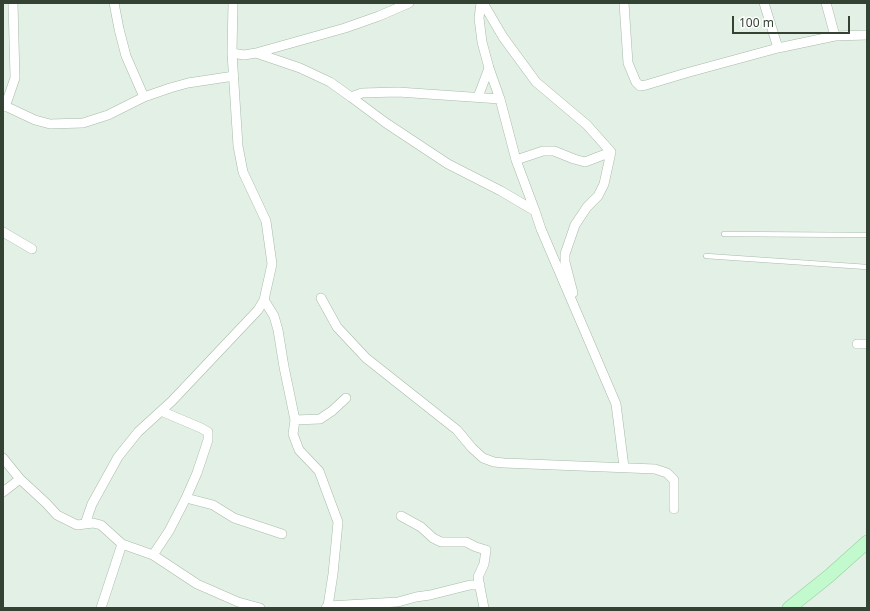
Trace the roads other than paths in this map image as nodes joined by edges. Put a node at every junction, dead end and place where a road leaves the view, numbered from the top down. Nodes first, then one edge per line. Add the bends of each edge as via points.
1 (13, 3) edge
2 (114, 3) edge
3 (233, 3) edge
4 (409, 3) edge
5 (482, 3) edge
6 (624, 3) edge
7 (764, 3) edge
8 (826, 3) edge
9 (867, 35) edge
10 (835, 36) junction
11 (778, 48) junction
12 (232, 53) junction
13 (256, 54) junction
14 (489, 68) junction
15 (234, 76) junction
16 (144, 97) junction
17 (351, 97) junction
18 (478, 97) junction
19 (500, 99) junction
20 (4, 106) edge
21 (611, 152) junction
22 (516, 160) junction
23 (536, 211) junction
24 (3, 232) edge
25 (724, 234) dead end
26 (867, 235) edge
27 (32, 249) dead end
28 (706, 256) dead end
29 (867, 267) edge
30 (321, 298) dead end
31 (264, 300) junction
32 (580, 321) junction
33 (857, 344) dead end
34 (867, 344) edge
35 (346, 398) dead end
36 (161, 411) junction
37 (294, 420) junction
38 (3, 458) edge
39 (624, 466) junction
40 (20, 478) junction
41 (3, 492) edge
42 (186, 498) junction
43 (674, 509) dead end
44 (401, 516) dead end
45 (85, 524) junction
46 (282, 534) dead end
47 (867, 542) edge
48 (122, 544) junction
49 (153, 555) junction
50 (480, 585) junction
51 (327, 607) edge
52 (101, 608) edge
53 (260, 608) edge
54 (484, 608) edge
55 (789, 608) edge

1 - 20 street via 15,78
2 - 16 street via 126,56
3 - 12 street
4 - 13 street via 345,28
5 - 14 street via 479,18
5 - 21 street via 536,82 587,125
6 - 11 street via 628,62 640,86
7 - 11 street
8 - 10 street
9 - 10 street
10 - 11 street
12 - 13 street
12 - 15 street
13 - 17 street via 300,68 330,82
14 - 18 street
14 - 19 street
15 - 16 street via 188,83
15 - 31 street via 238,146 243,172 266,221 269,241 272,264
16 - 20 street via 108,115 84,123 50,124
17 - 18 street via 362,93 398,92
17 - 23 street via 448,164
18 - 19 street
19 - 22 street
21 - 22 street via 584,162 554,151 543,151
21 - 32 street via 604,184 598,196 575,225 565,254 564,262
22 - 23 street
23 - 32 street via 541,230
24 - 27 street
25 - 26 lane
28 - 29 lane
30 - 39 street via 337,327 366,358 457,430 483,458 504,463
31 - 36 street via 258,310
31 - 37 street via 274,316 278,330
32 - 39 street via 616,404
33 - 34 street
35 - 37 street via 320,419
36 - 42 street via 208,432 208,440 197,473
36 - 45 street via 138,432 118,457 92,504
37 - 51 street via 293,434 299,450 319,471 338,522
38 - 40 street
39 - 43 street via 655,469 667,473 674,480
40 - 41 street
40 - 45 street via 57,515 76,525
42 - 46 street via 213,505 234,518
42 - 49 street
44 - 50 street via 441,542 466,542 486,550 484,564 478,577
45 - 48 street via 101,526
47 - 55 street
48 - 49 street
48 - 52 street
49 - 53 street via 197,584 238,602
50 - 51 street via 470,585 398,602
50 - 54 street

